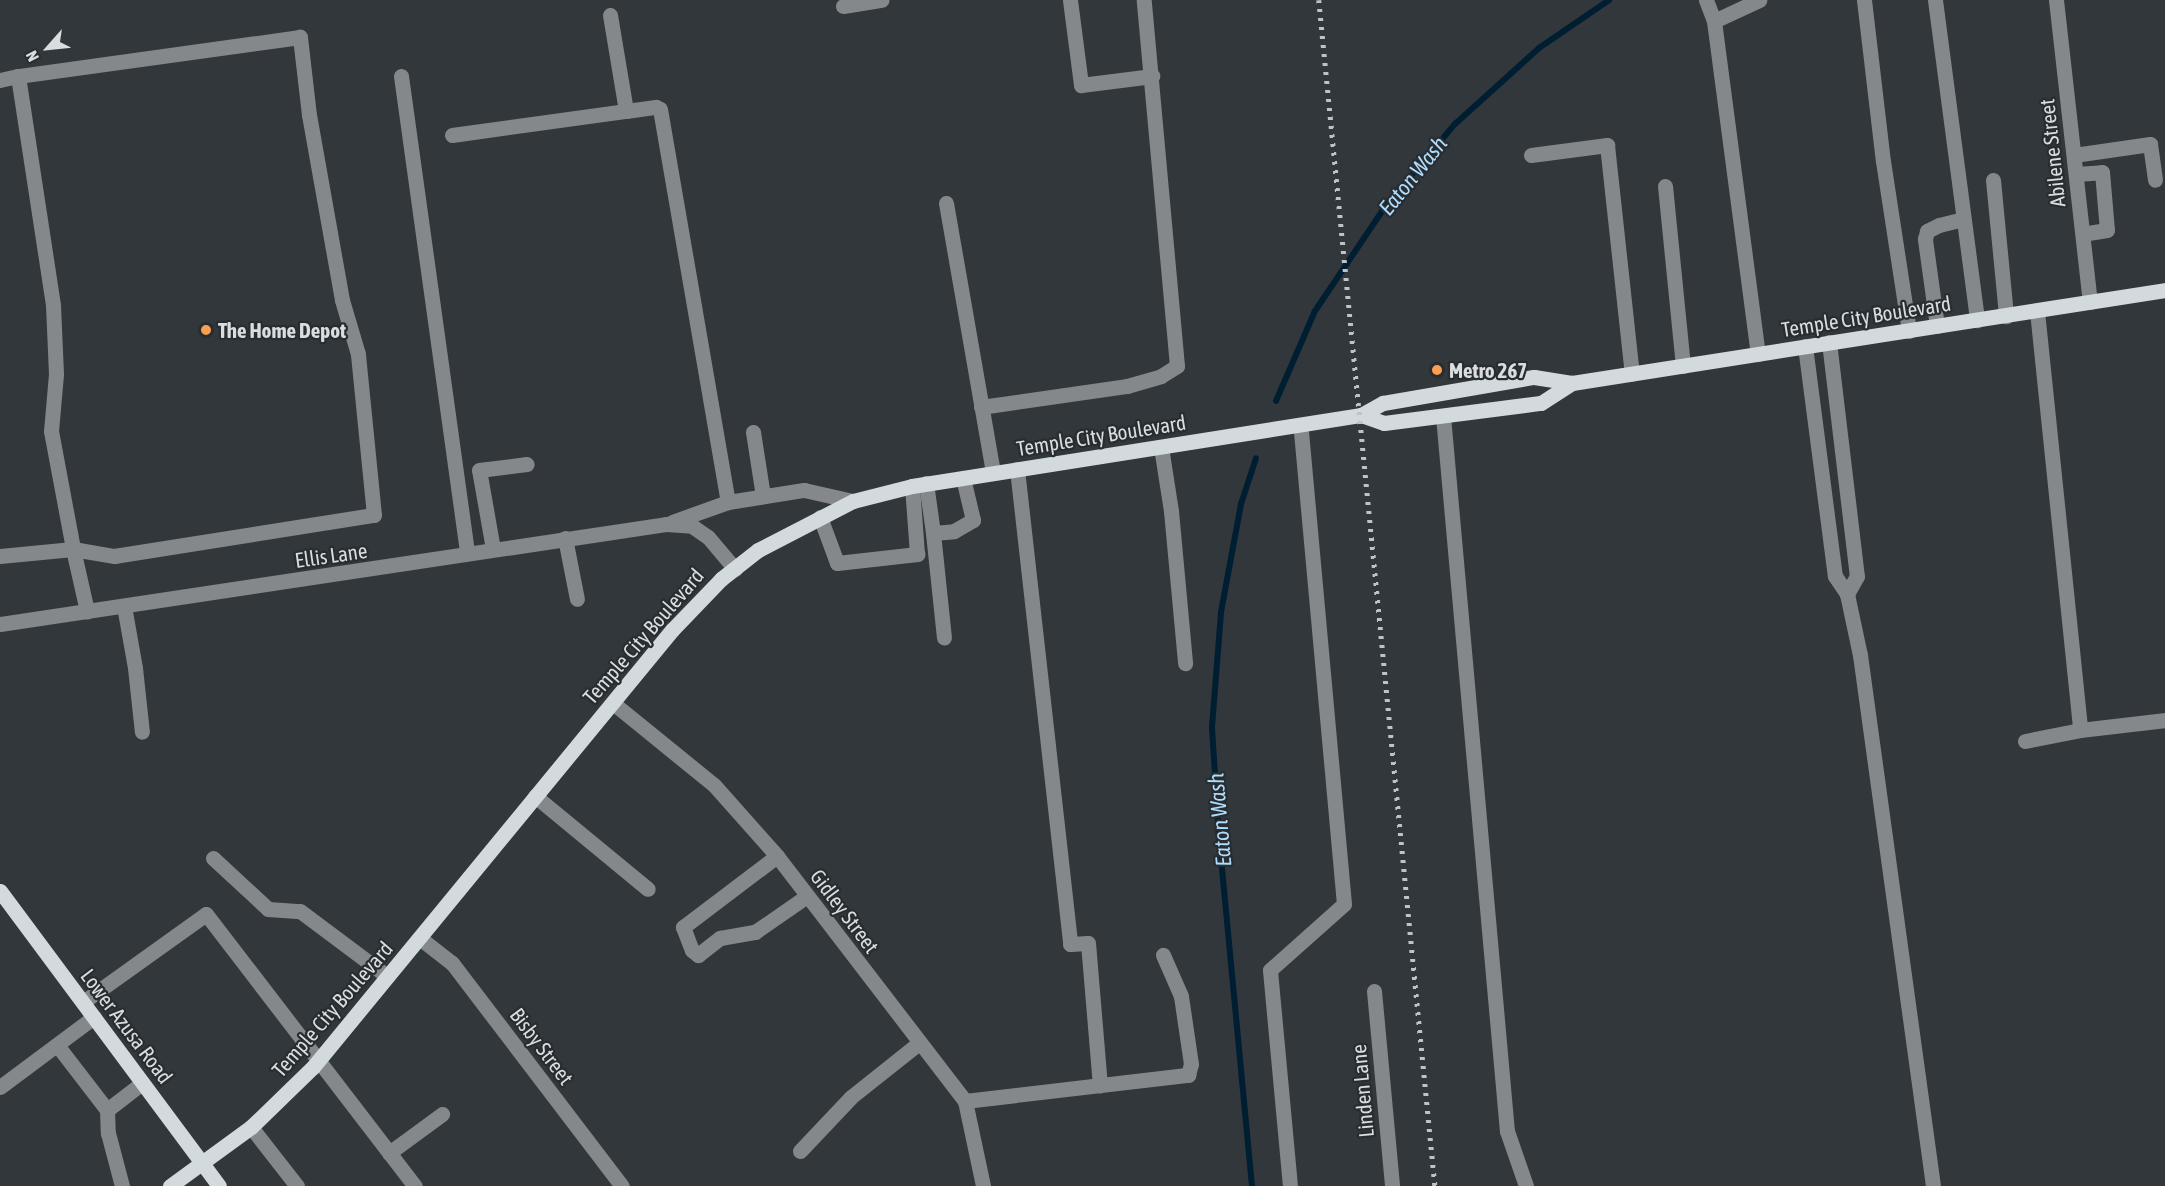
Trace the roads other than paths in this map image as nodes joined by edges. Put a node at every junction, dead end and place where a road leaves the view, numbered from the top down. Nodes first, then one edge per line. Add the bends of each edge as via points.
1 (882, 0) edge
2 (1071, 0) edge
3 (1144, 0) edge
4 (1706, 0) edge
5 (1759, 0) edge
6 (1864, 0) edge
7 (1935, 0) edge
8 (2056, 0) edge
9 (843, 6) dead end
10 (610, 15) dead end
11 (1714, 21) junction
12 (18, 76) junction
13 (401, 76) dead end
14 (1152, 76) junction
15 (0, 80) edge
16 (626, 111) junction
17 (452, 135) dead end
18 (2074, 155) junction
19 (1531, 156) dead end
20 (2076, 174) junction
21 (1993, 180) dead end
22 (2155, 180) dead end
23 (1665, 186) dead end
24 (946, 203) dead end
25 (1963, 219) junction
26 (2082, 234) junction
27 (2165, 290) edge
28 (2090, 302) junction
29 (2037, 311) junction
30 (2006, 316) junction
31 (1977, 320) junction
32 (1937, 326) junction
33 (1909, 331) junction
34 (1829, 342) junction
35 (1805, 346) junction
36 (1758, 354) junction
37 (1683, 366) junction
38 (1632, 374) junction
39 (1572, 383) junction
40 (981, 407) junction
41 (1361, 415) junction
42 (1443, 416) junction
43 (1295, 427) junction
44 (753, 432) dead end
45 (1161, 447) junction
46 (528, 464) dead end
47 (1017, 469) junction
48 (993, 473) junction
49 (963, 478) junction
50 (919, 485) junction
51 (763, 496) junction
52 (853, 501) junction
53 (728, 502) junction
54 (820, 517) junction
55 (666, 524) junction
56 (933, 533) junction
57 (565, 538) junction
58 (73, 549) junction
59 (493, 549) junction
60 (467, 553) junction
61 (0, 556) edge
62 (735, 569) junction
63 (1847, 594) junction
64 (577, 599) dead end
65 (124, 606) junction
66 (87, 612) junction
67 (0, 624) edge
68 (945, 637) dead end
69 (1185, 663) dead end
70 (613, 703) junction
71 (2165, 720) edge
72 (2080, 730) junction
73 (142, 732) dead end
74 (2025, 741) dead end
75 (535, 796) junction
76 (777, 856) junction
77 (213, 858) dead end
78 (648, 889) dead end
79 (0, 891) edge
80 (807, 896) junction
81 (421, 939) junction
82 (1163, 955) dead end
83 (387, 976) junction
84 (1374, 991) dead end
85 (82, 1002) junction
86 (94, 1017) junction
87 (919, 1042) junction
88 (57, 1045) junction
89 (318, 1062) junction
90 (142, 1083) junction
91 (1100, 1085) junction
92 (0, 1087) edge
93 (965, 1101) junction
94 (107, 1110) junction
95 (442, 1114) dead end
96 (251, 1127) junction
97 (800, 1150) dead end
98 (389, 1153) junction
99 (202, 1163) junction
100 (122, 1186) edge
101 (170, 1186) edge
102 (219, 1186) edge
103 (297, 1186) edge
104 (415, 1186) edge
105 (622, 1186) edge
106 (982, 1186) edge
107 (1290, 1186) edge
108 (1392, 1186) edge
109 (1526, 1186) edge
110 (1933, 1186) edge

1 - 9 street
2 - 14 street via 1081,85
3 - 14 street
4 - 11 street
5 - 11 street
6 - 33 street
7 - 25 street
8 - 18 street, Abilene Street
10 - 16 street
11 - 36 street
12 - 15 street
12 - 58 street via 53,305 56,374 51,431
12 - 58 street via 300,37 309,116 342,300 358,354 374,515 114,556
13 - 60 street
14 - 40 street via 1177,366 1161,376 1127,386
16 - 17 street
16 - 53 street via 660,109
18 - 20 street, Abilene Street
18 - 22 street via 2150,144
19 - 38 street via 1607,145
20 - 26 street, Abilene Street
20 - 26 street via 2102,172 2107,230
21 - 30 street
23 - 37 street
24 - 40 street
25 - 31 street
25 - 32 street via 1939,225 1927,231 1924,238
26 - 28 street, Abilene Street
27 - 28 main road, Temple City Boulevard
28 - 29 main road, Temple City Boulevard
29 - 30 main road, Temple City Boulevard
29 - 72 street
30 - 31 main road, Temple City Boulevard
31 - 32 main road, Temple City Boulevard
32 - 33 main road, Temple City Boulevard
33 - 34 main road, Temple City Boulevard
34 - 35 main road, Temple City Boulevard
34 - 63 street via 1857,576
35 - 36 main road, Temple City Boulevard
35 - 63 street via 1835,576
36 - 37 main road, Temple City Boulevard
37 - 38 main road, Temple City Boulevard
38 - 39 main road, Temple City Boulevard
39 - 41 main road, Temple City Boulevard via 1534,377 1383,403
39 - 42 main road, Temple City Boulevard via 1541,403
40 - 48 street
41 - 42 main road, Temple City Boulevard via 1384,423
41 - 43 main road, Temple City Boulevard
42 - 109 street via 1507,1131
43 - 45 main road, Temple City Boulevard
43 - 107 street via 1344,904 1270,970
44 - 51 street
45 - 47 main road, Temple City Boulevard
45 - 69 street
46 - 59 street via 479,470
47 - 48 main road, Temple City Boulevard
47 - 91 street via 1070,944 1088,943
48 - 49 main road, Temple City Boulevard
49 - 50 main road, Temple City Boulevard
49 - 56 street via 973,520 954,531
50 - 52 main road, Temple City Boulevard
50 - 54 street via 917,554 837,563
50 - 56 street
51 - 52 street, Ellis Lane via 804,490
51 - 53 street, Ellis Lane
52 - 54 main road, Temple City Boulevard
53 - 55 street, Ellis Lane
54 - 62 main road, Temple City Boulevard via 758,550
55 - 57 street, Ellis Lane
55 - 62 street, Ellis Lane via 692,526 708,537
56 - 68 street
57 - 59 street, Ellis Lane
57 - 64 street
58 - 61 street
58 - 66 street
59 - 60 street, Ellis Lane
60 - 65 street, Ellis Lane
62 - 70 main road, Temple City Boulevard via 672,630
63 - 110 street via 1860,655
65 - 66 street, Ellis Lane
65 - 73 street
66 - 67 street, Ellis Lane
70 - 75 main road, Temple City Boulevard
70 - 76 street, Gidley Street via 714,785
71 - 72 street
72 - 74 street
75 - 78 street
75 - 81 main road, Temple City Boulevard
76 - 80 street, Gidley Street
76 - 80 street via 683,927 692,950 698,955 720,938 755,932
77 - 83 street via 268,909 300,911
79 - 85 main road, Lower Azusa Road
80 - 87 street, Gidley Street
81 - 83 main road, Temple City Boulevard
81 - 105 street, Bisby Street via 452,963
82 - 91 street via 1181,996 1190,1071 1183,1077
83 - 89 main road, Temple City Boulevard
84 - 108 street, Linden Lane
85 - 86 main road, Lower Azusa Road
85 - 89 street via 206,914
86 - 88 street
86 - 90 main road, Lower Azusa Road
87 - 93 street, Gidley Street
87 - 97 street via 851,1097
88 - 92 street
88 - 94 street
89 - 96 main road, Temple City Boulevard
89 - 98 street
90 - 94 street
90 - 99 main road, Lower Azusa Road
91 - 93 street
93 - 106 street, Gidley Street
94 - 100 street via 108,1133
95 - 98 street
96 - 99 main road, Temple City Boulevard
96 - 103 street
98 - 104 street
99 - 101 main road, Temple City Boulevard
99 - 102 main road, Lower Azusa Road

